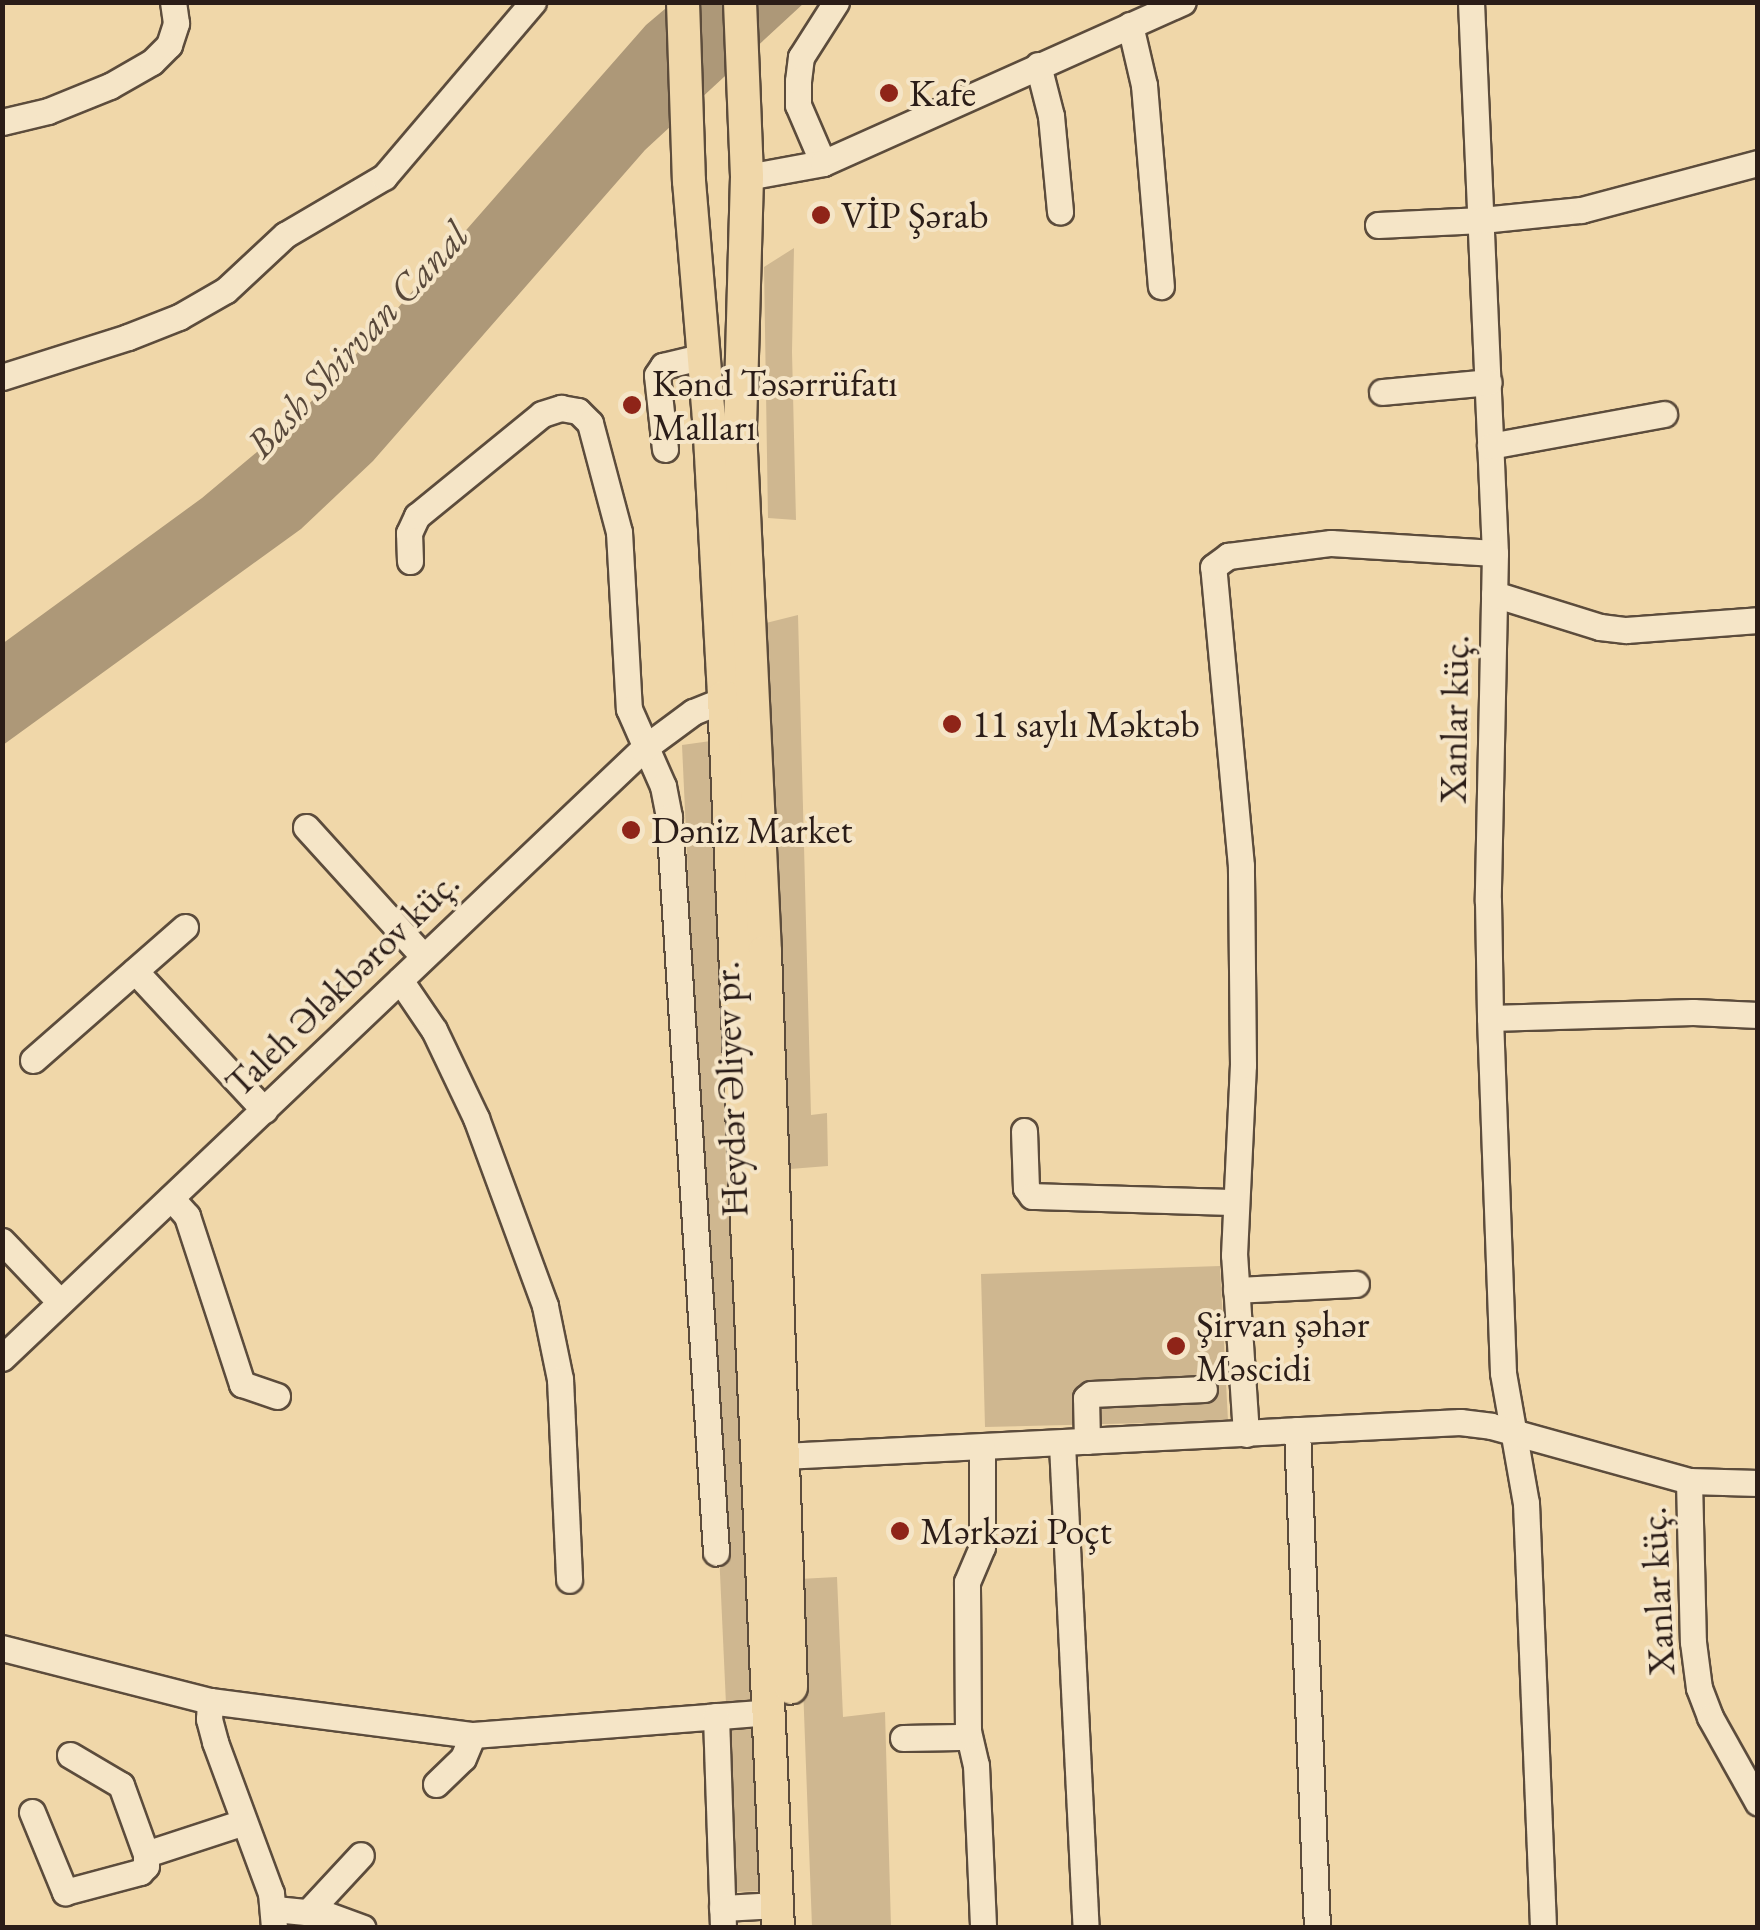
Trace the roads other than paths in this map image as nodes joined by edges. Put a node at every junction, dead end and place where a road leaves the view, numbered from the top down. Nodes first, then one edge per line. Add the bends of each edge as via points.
1 (173, 2) edge
2 (533, 2) edge
3 (683, 2) edge
4 (740, 2) edge
5 (836, 2) edge
6 (1182, 2) edge
7 (1472, 2) edge
8 (1130, 25) junction
9 (1038, 65) junction
10 (2, 122) edge
11 (823, 163) junction
12 (1758, 163) edge
13 (747, 176) junction
14 (1060, 212) dead end
15 (1482, 220) junction
16 (1378, 224) dead end
17 (743, 249) junction
18 (694, 251) junction
19 (1161, 286) dead end
20 (704, 356) junction
21 (2, 377) edge
22 (1489, 382) junction
23 (1382, 392) dead end
24 (1664, 414) dead end
25 (1490, 446) junction
26 (665, 448) dead end
27 (1494, 553) junction
28 (410, 561) dead end
29 (1494, 594) junction
30 (1758, 620) edge
31 (738, 694) junction
32 (643, 749) junction
33 (306, 827) dead end
34 (184, 928) dead end
35 (423, 956) junction
36 (135, 971) junction
37 (400, 980) junction
38 (1758, 1015) edge
39 (1490, 1018) junction
40 (33, 1060) dead end
41 (264, 1110) junction
42 (1024, 1130) dead end
43 (171, 1198) junction
44 (1235, 1202) junction
45 (2, 1241) edge
46 (1356, 1284) dead end
47 (1236, 1290) junction
48 (60, 1302) junction
49 (2, 1358) edge
50 (1204, 1389) dead end
51 (277, 1396) dead end
52 (1297, 1430) junction
53 (1246, 1434) junction
54 (1515, 1435) junction
55 (1074, 1442) junction
56 (982, 1447) junction
57 (783, 1456) junction
58 (1689, 1481) junction
59 (1758, 1483) edge
60 (716, 1552) dead end
61 (569, 1580) dead end
62 (2, 1648) edge
63 (210, 1701) junction
64 (770, 1712) junction
65 (716, 1716) junction
66 (968, 1731) junction
67 (473, 1734) junction
68 (903, 1738) dead end
69 (70, 1756) dead end
70 (436, 1784) dead end
71 (1758, 1803) edge
72 (32, 1812) dead end
73 (244, 1822) junction
74 (146, 1854) junction
75 (361, 1855) dead end
76 (309, 1912) junction
77 (275, 1918) edge
78 (722, 1918) edge
79 (785, 1920) edge
80 (362, 1928) edge
81 (983, 1928) edge
82 (1086, 1928) edge
83 (1316, 1928) edge
84 (1543, 1928) edge

1 - 10 street via 169,45 152,62 48,111
2 - 21 street via 384,177 285,235 226,290 180,317
3 - 18 main road, Heydər Əliyev pr.
4 - 13 main road, Heydər Əliyev pr.
5 - 11 street via 801,57 798,81 798,106
6 - 8 street
7 - 15 street, Xanlar küç.
8 - 9 street
8 - 19 street via 1144,85
9 - 11 street
9 - 14 street
11 - 13 street
12 - 15 street via 1582,210
13 - 17 main road, Heydər Əliyev pr.
15 - 16 street
15 - 22 street, Xanlar küç.
17 - 18 main road
17 - 31 main road, Heydər Əliyev pr.
18 - 20 main road, Heydər Əliyev pr.
20 - 26 street via 663,366 657,374
20 - 31 main road, Heydər Əliyev pr.
22 - 23 street
22 - 25 street, Xanlar küç.
24 - 25 street
25 - 27 street, Xanlar küç.
27 - 29 street, Xanlar küç.
27 - 44 street via 1331,543 1228,556 1213,567 1245,960
28 - 32 street via 416,516 542,414 578,411 597,441 619,532 628,709
29 - 30 street via 1626,630
29 - 39 street, Xanlar küç.
31 - 32 street, Taleh Ələkbərov küç. via 693,712
31 - 57 main road, Heydər Əliyev pr.
31 - 64 main road, Heydər Əliyev pr.
32 - 35 street, Taleh Ələkbərov küç.
32 - 60 street via 663,786 669,818
33 - 35 street
34 - 36 street
35 - 37 street, Taleh Ələkbərov küç.
36 - 40 street
36 - 41 street
37 - 41 street, Taleh Ələkbərov küç.
37 - 61 street via 434,1030 476,1118 545,1306 560,1378
38 - 39 street
39 - 54 street, Xanlar küç. via 1503,1372
41 - 43 street, Taleh Ələkbərov küç.
42 - 44 street via 1032,1196
43 - 48 street, Taleh Ələkbərov küç.
43 - 51 street via 187,1216 242,1384
44 - 47 street
45 - 48 street
46 - 47 street
47 - 53 street
48 - 49 street, Taleh Ələkbərov küç.
50 - 55 street via 1091,1394
52 - 53 street
52 - 54 street via 1460,1422
52 - 83 street
53 - 55 street
54 - 58 street
54 - 84 street, Xanlar küç. via 1526,1503
55 - 56 street
55 - 82 street
56 - 57 street
56 - 66 street via 984,1531 966,1582
57 - 79 main road, Heydər Əliyev pr.
58 - 59 street
58 - 71 street, Xanlar küç. via 1699,1688
62 - 63 street
63 - 67 street
63 - 73 street via 214,1742
64 - 65 street
64 - 79 main road, Heydər Əliyev pr.
65 - 67 street
65 - 78 street
66 - 68 street via 960,1737
66 - 81 street via 976,1765
67 - 70 street via 463,1758
69 - 74 street via 121,1785
72 - 74 street via 65,1892 140,1872
73 - 74 street
73 - 77 street
75 - 76 street
76 - 77 street
76 - 80 street
78 - 79 street

